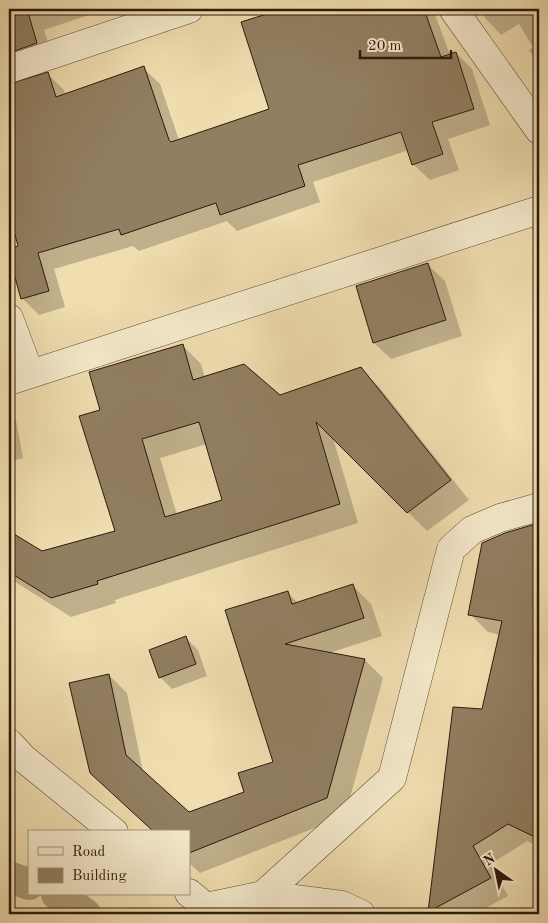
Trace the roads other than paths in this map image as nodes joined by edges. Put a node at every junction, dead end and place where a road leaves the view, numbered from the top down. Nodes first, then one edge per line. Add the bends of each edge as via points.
1 (189, 9) edge
2 (454, 9) edge
3 (9, 69) edge
4 (539, 130) edge
5 (539, 210) edge
6 (9, 318) edge
7 (19, 377) edge
8 (539, 507) edge
9 (9, 743) edge
10 (112, 830) edge
11 (190, 894) edge
12 (257, 905) edge
13 (361, 914) edge

1 - 3 street
2 - 4 street
5 - 7 street
6 - 7 street
8 - 12 street via 472,530 452,549 392,778
9 - 10 street
11 - 12 street via 206,907
12 - 13 street via 342,905

